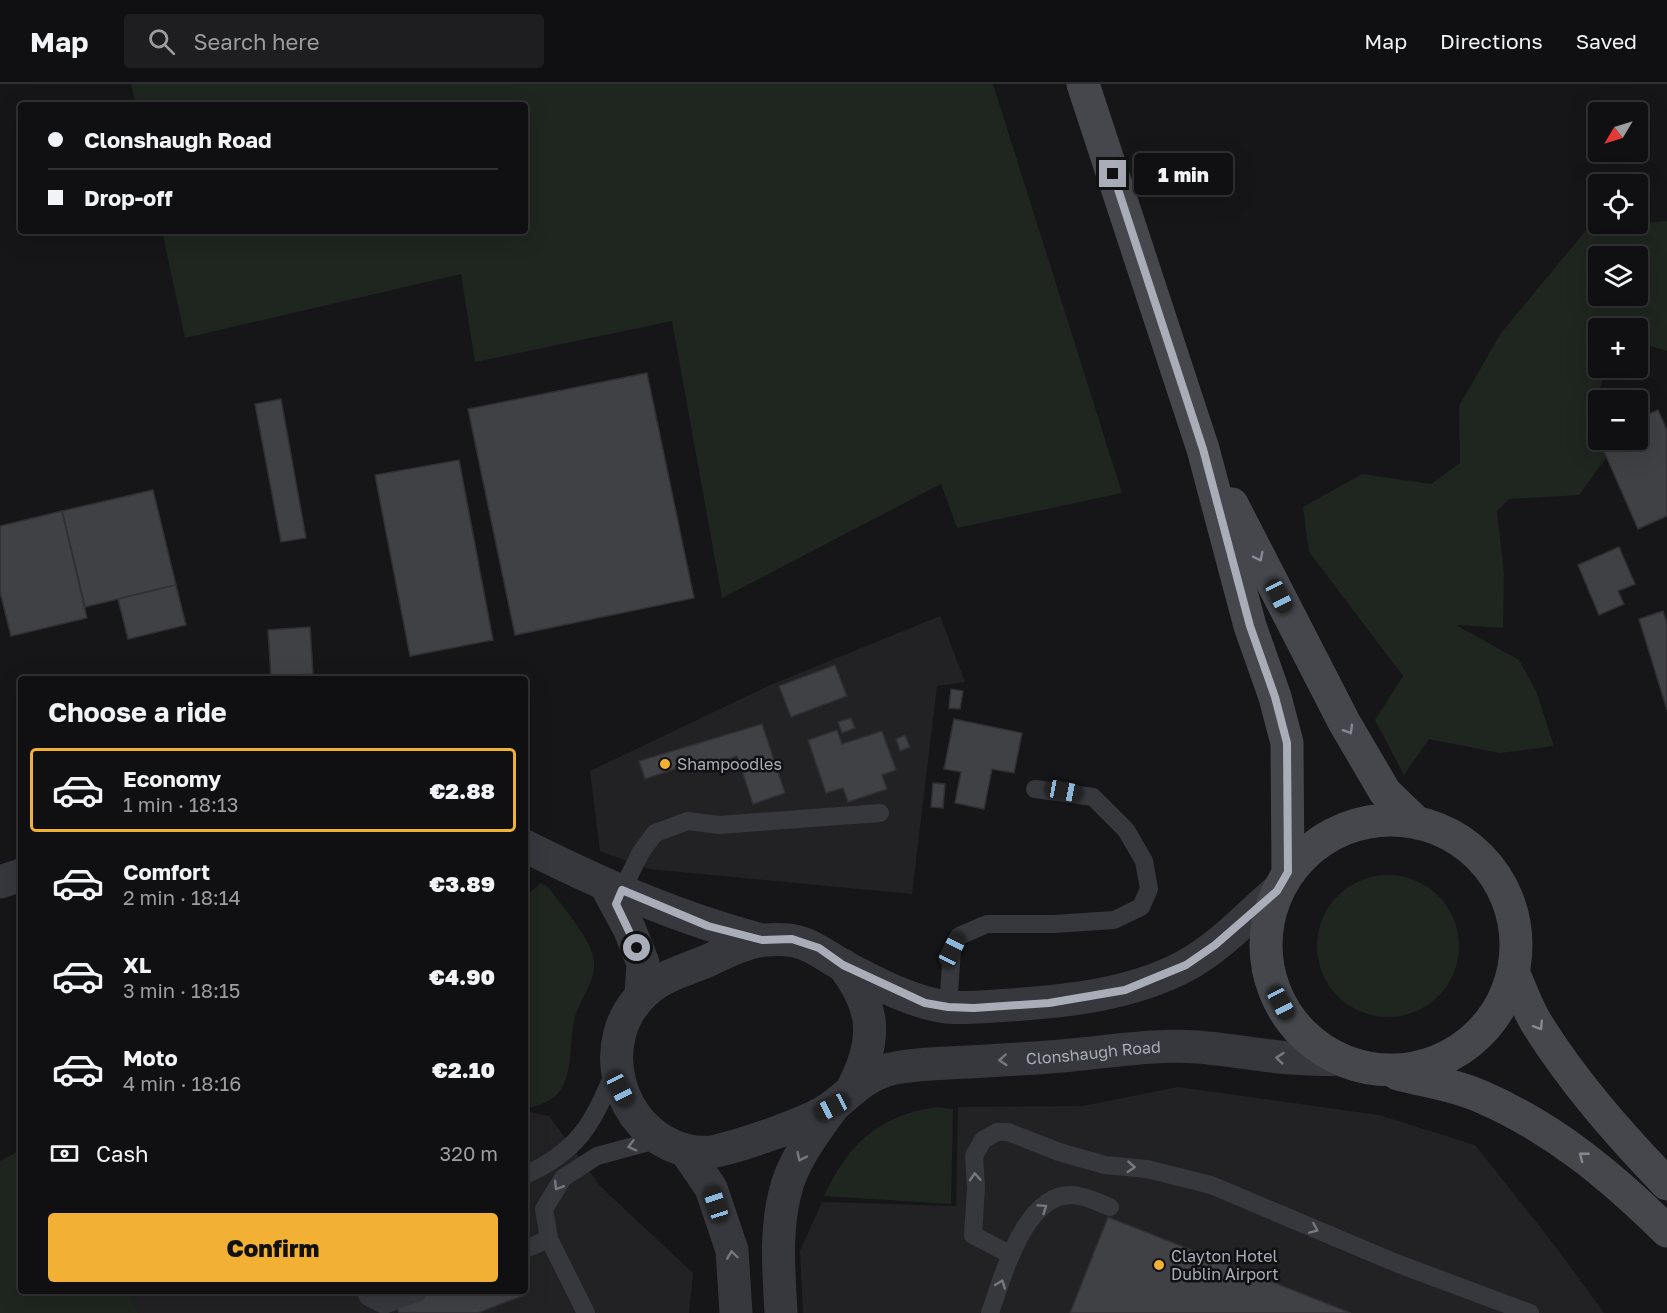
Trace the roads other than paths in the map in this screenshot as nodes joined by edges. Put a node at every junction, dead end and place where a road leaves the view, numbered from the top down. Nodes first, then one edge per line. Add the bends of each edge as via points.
1 (1083, 84) edge
2 (1203, 449) junction
3 (1035, 789) dead end
4 (880, 813) dead end
5 (1414, 820) junction
6 (528, 848) edge
7 (18, 876) edge
8 (0, 882) edge
9 (1282, 882) junction
10 (614, 893) junction
11 (762, 940) junction
12 (843, 965) junction
13 (1514, 974) junction
14 (641, 995) junction
15 (948, 1007) junction
16 (1338, 1059) junction
17 (616, 1066) junction
18 (1385, 1071) junction
19 (843, 1097) junction
20 (672, 1144) junction
21 (528, 1174) edge
22 (1667, 1184) edge
23 (1110, 1207) dead end
24 (1667, 1231) edge
25 (549, 1239) junction
26 (528, 1248) edge
27 (1011, 1255) junction
28 (367, 1294) edge
29 (413, 1294) edge
30 (586, 1313) edge
31 (736, 1313) edge
32 (781, 1313) edge
33 (990, 1313) edge
34 (1530, 1313) edge

1 - 2 main road
2 -> 5 main road via 1344,722 1385,792
2 - 9 main road via 1250,626 1287,743
3 - 15 lane via 1093,797 1126,830 1144,861 1149,889 1141,907 1114,920 987,924 959,936 952,950
4 - 10 lane via 719,825 688,820 655,833
5 - 9 main road via 1378,819 1343,828 1312,846
5 - 13 main road via 1456,837 1492,869 1514,915
6 - 10 street
7 - 8 street
9 - 15 street via 1215,945 1186,965 1125,990 1049,1003
9 - 16 main road via 1268,923 1266,956 1273,988 1288,1017
10 - 11 street via 708,926
10 - 14 street via 643,963
11 - 12 street via 792,939 819,948
11 - 14 street via 656,982
12 - 15 street via 925,1003
12 - 19 street via 859,986 868,1011 871,1038 865,1063
13 - 18 main road via 1493,1019 1457,1053 1434,1064
13 -> 22 main road via 1535,1022 1561,1059 1600,1112
14 - 17 street via 620,1029
16 - 18 main road
16 -> 19 street, Clonshaugh Road via 1308,1061 1198,1047 1149,1046 886,1070
17 - 20 street via 620,1089 631,1110
17 - 21 lane via 603,1102 578,1142 548,1165
24 -> 18 main road via 1580,1152 1535,1124 1481,1096
19 - 20 street, Clonshaugh Road via 808,1120 712,1153
19 -> 32 street via 807,1144 785,1190 778,1226
20 -> 25 lane via 597,1156 562,1178 544,1209
31 -> 20 street via 732,1250 711,1188
27 -> 23 lane via 1025,1223 1059,1199 1077,1195
25 - 26 lane
25 - 30 lane
33 -> 27 lane
27 -> 34 lane via 973,1235 974,1156 982,1140 997,1132 1008,1132 1105,1165 1147,1168 1211,1185 1396,1263
28 - 29 lane via 384,1305

